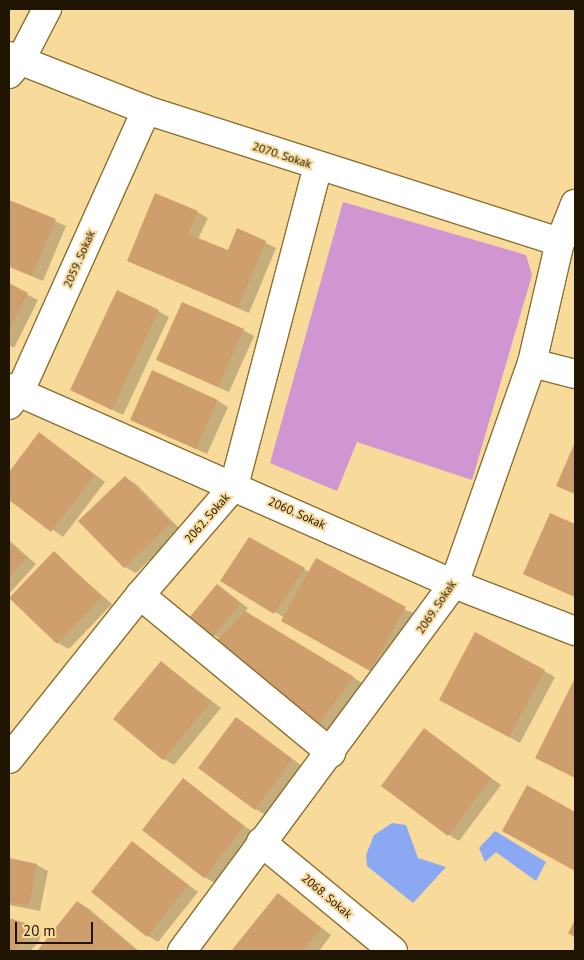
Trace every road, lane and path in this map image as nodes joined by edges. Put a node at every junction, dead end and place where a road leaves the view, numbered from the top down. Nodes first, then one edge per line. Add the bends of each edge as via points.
1 (46, 9) edge
2 (12, 64) edge
3 (146, 110) junction
4 (318, 166) junction
5 (575, 204) edge
6 (560, 242) junction
7 (532, 363) junction
8 (575, 374) edge
9 (12, 395) edge
10 (234, 486) junction
11 (454, 584) junction
12 (140, 595) junction
13 (575, 631) edge
14 (331, 753) junction
15 (9, 759) edge
16 (261, 842) junction
17 (182, 951) edge
18 (393, 951) edge

1 - 2 street
2 - 3 street, 2070. Sokak
3 - 4 street, 2070. Sokak
3 - 9 street, 2059. Sokak
4 - 6 street, 2070. Sokak
4 - 10 street, 2062. Sokak
5 - 6 street, 2069. Sokak
6 - 7 street, 2069. Sokak
7 - 8 street
7 - 11 street, 2069. Sokak
9 - 10 street, 2060. Sokak
10 - 11 street, 2060. Sokak
10 - 12 street, 2062. Sokak
11 - 13 street, 2060. Sokak
11 - 14 street, 2069. Sokak
12 - 14 street
12 - 15 street, 2062. Sokak
14 - 16 street, 2069. Sokak
16 - 17 street, 2069. Sokak
16 - 18 street, 2068. Sokak

